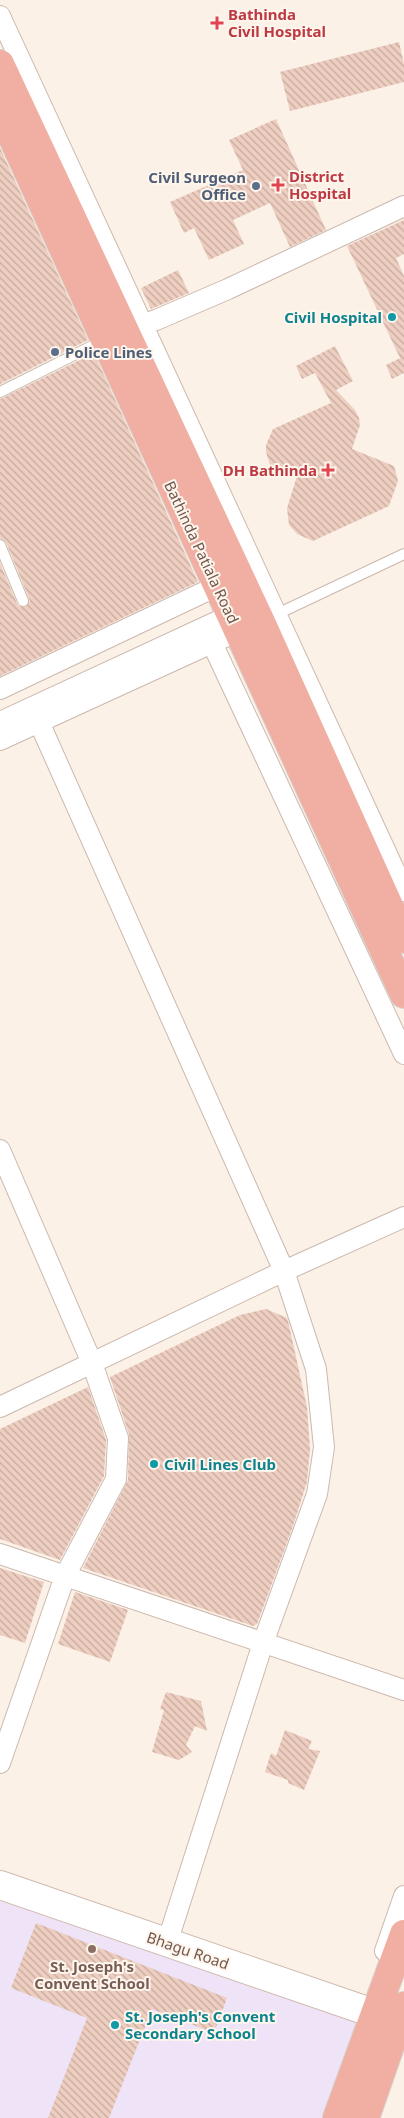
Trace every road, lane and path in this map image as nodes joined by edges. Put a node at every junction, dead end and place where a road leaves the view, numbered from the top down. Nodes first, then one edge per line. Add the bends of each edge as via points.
1 (0, 16) edge
2 (0, 64) edge
3 (2, 120) edge
4 (404, 206) edge
5 (124, 331) junction
6 (0, 392) edge
7 (0, 545) edge
8 (404, 554) edge
9 (217, 586) junction
10 (190, 599) junction
11 (23, 601) dead end
12 (252, 621) junction
13 (207, 636) junction
14 (0, 689) edge
15 (0, 722) edge
16 (39, 722) junction
17 (0, 740) edge
18 (404, 891) edge
19 (404, 939) edge
20 (404, 994) edge
21 (404, 1054) edge
22 (0, 1150) edge
23 (404, 1217) edge
24 (284, 1271) junction
25 (92, 1363) junction
26 (0, 1407) edge
27 (0, 1554) edge
28 (65, 1576) junction
29 (263, 1643) junction
30 (404, 1690) edge
31 (0, 1764) edge
32 (0, 1885) edge
33 (404, 1896) edge
34 (404, 1934) edge
35 (167, 1942) junction
36 (404, 2006) edge
37 (371, 2013) junction
38 (326, 2118) edge
39 (337, 2118) edge
40 (365, 2118) edge

1 - 5 street
2 - 5 highway
3 - 5 highway, Bathinda Patiala Road
4 - 5 street via 228,289
5 - 6 lane
5 - 9 highway, Bathinda Patiala Road
5 - 12 highway
7 - 11 lane
8 - 12 lane
9 - 10 street
9 - 12 highway, Bathinda Patiala Road
10 - 13 street
10 - 14 street
12 - 13 street
12 - 18 street
12 - 19 highway
12 - 20 highway, Bathinda Patiala Road
13 - 15 street
13 - 16 street
13 - 21 street
16 - 17 street
16 - 24 street
22 - 25 street
23 - 24 street
24 - 25 street
24 - 29 street via 316,1369 324,1447 317,1494
25 - 26 street
25 - 28 street via 118,1438 116,1479
27 - 28 street
28 - 29 street
28 - 31 street
29 - 30 street
29 - 35 street
32 - 35 street, Bhagu Road
33 - 37 street
34 - 37 highway
35 - 37 street, Bhagu Road
36 - 40 highway
37 - 38 street
37 - 39 highway

